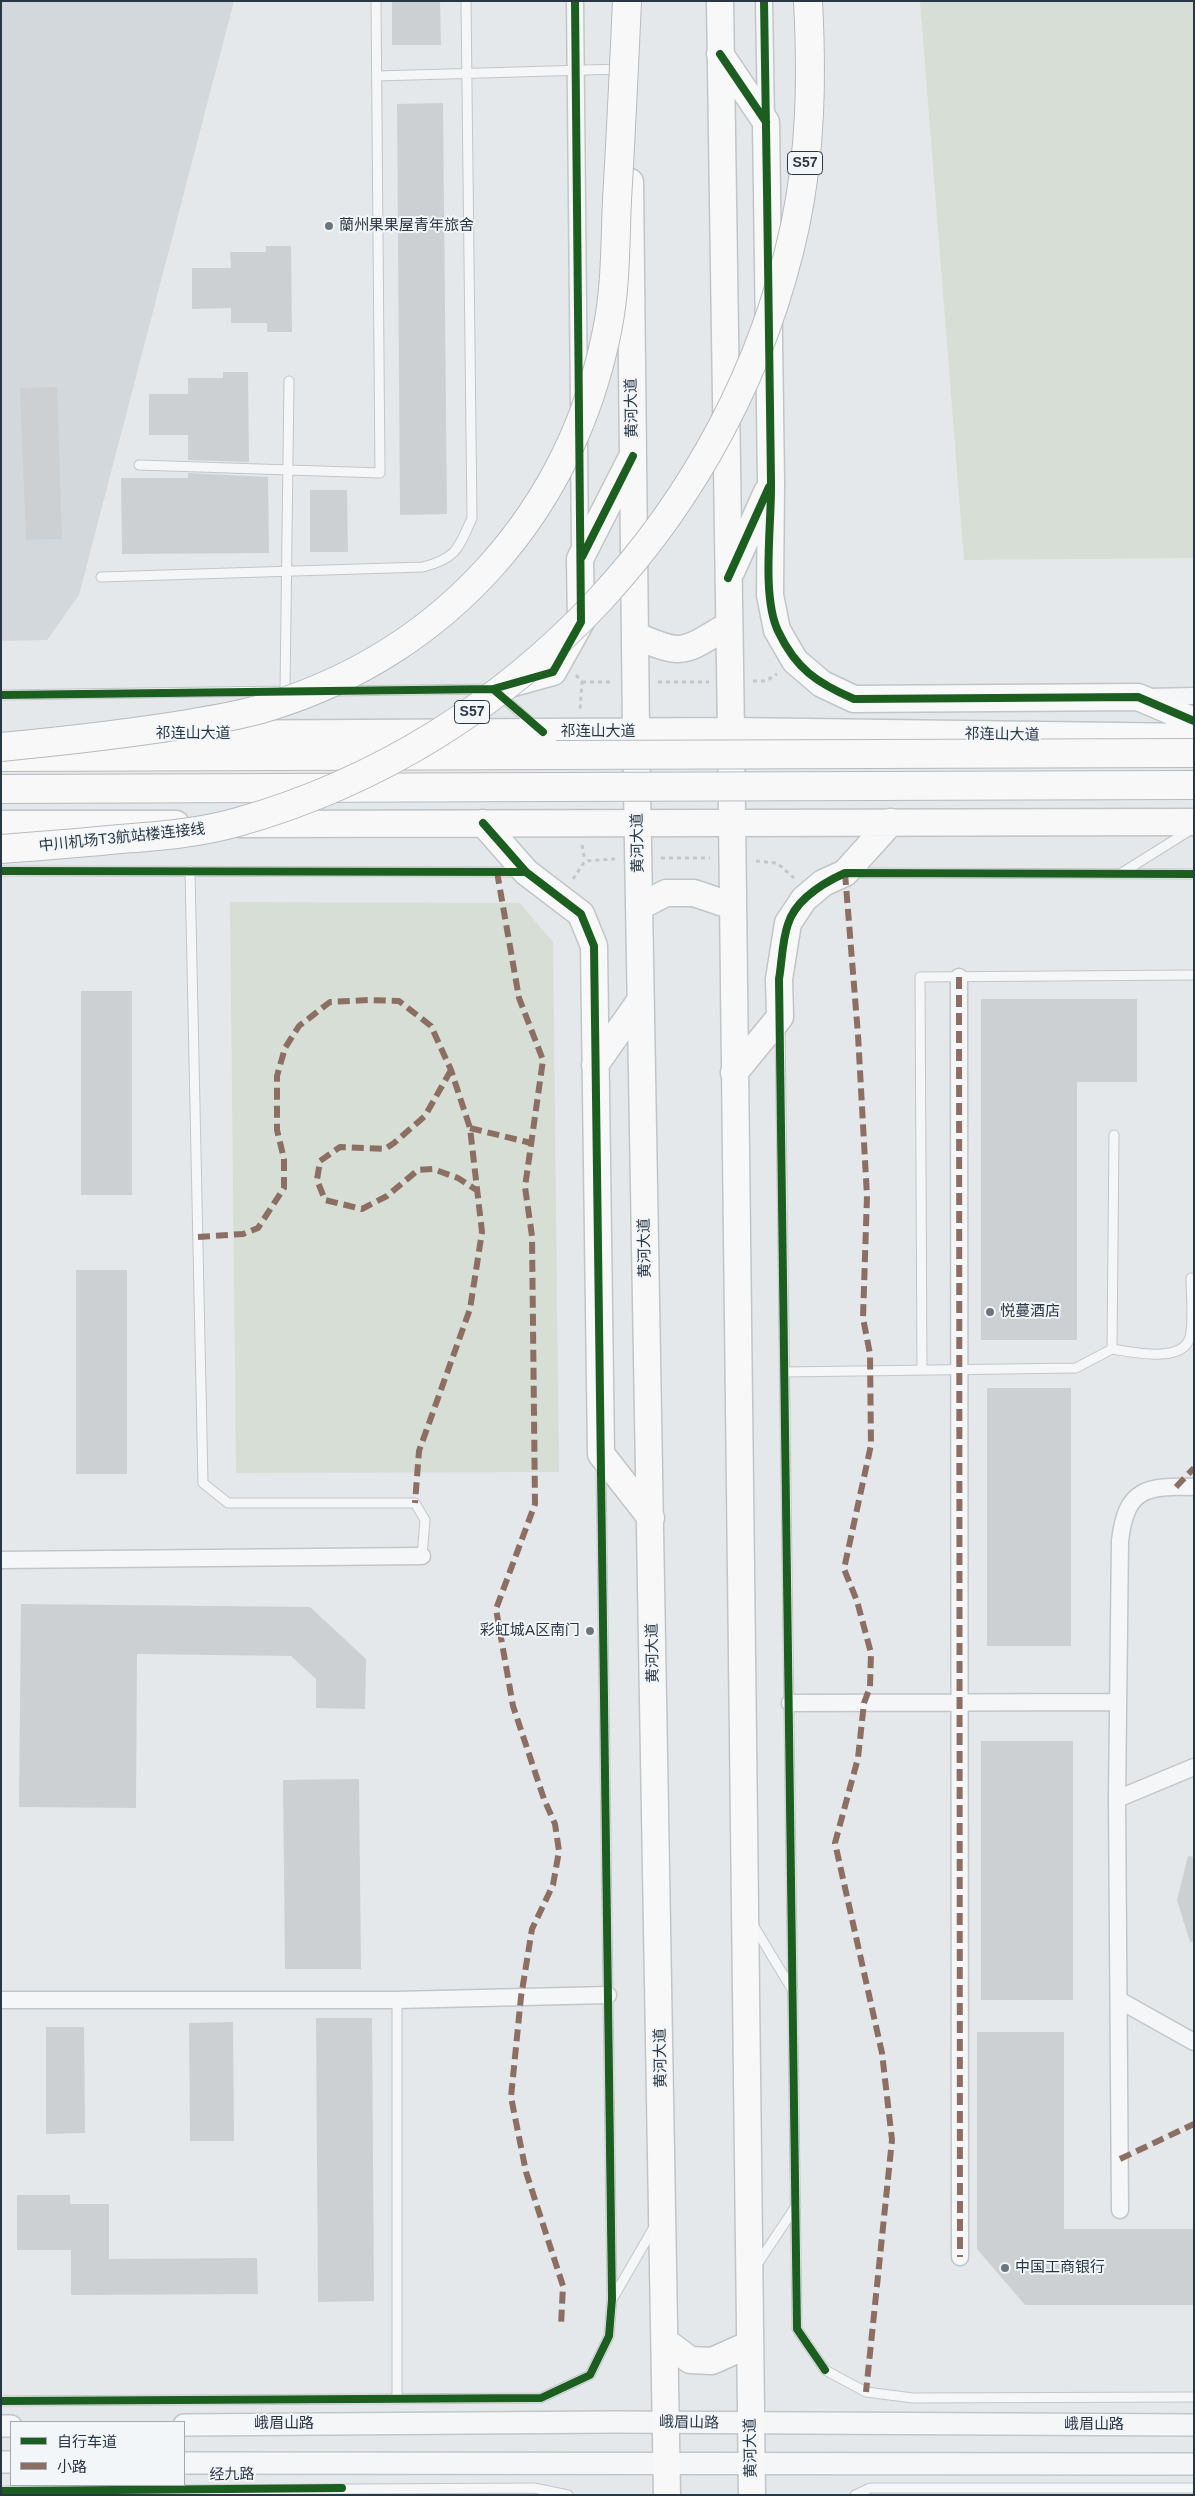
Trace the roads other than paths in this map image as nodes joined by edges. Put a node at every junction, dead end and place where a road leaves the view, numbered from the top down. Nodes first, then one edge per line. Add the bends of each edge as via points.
1 (376, 1) edge
2 (466, 1) edge
3 (575, 1) edge
4 (627, 1) edge
5 (720, 1) edge
6 (764, 1) edge
7 (808, 1) edge
8 (720, 54) junction
9 (628, 69) junction
10 (575, 71) junction
11 (467, 73) junction
12 (377, 76) junction
13 (766, 122) junction
14 (289, 381) dead end
15 (633, 456) junction
16 (138, 465) dead end
17 (288, 470) junction
18 (771, 482) junction
19 (580, 559) junction
20 (287, 572) junction
21 (101, 577) dead end
22 (728, 578) junction
23 (729, 625) junction
24 (635, 635) junction
25 (493, 689) junction
26 (285, 691) junction
27 (1, 695) edge
28 (1194, 696) edge
29 (1138, 697) junction
30 (1194, 722) edge
31 (731, 731) junction
32 (543, 732) junction
33 (636, 732) junction
34 (1, 735) edge
35 (1194, 737) edge
36 (1, 747) edge
37 (1194, 753) edge
38 (1, 757) edge
39 (1194, 785) edge
40 (1, 789) edge
41 (731, 822) junction
42 (890, 822) junction
43 (1194, 822) edge
44 (483, 823) junction
45 (638, 823) junction
46 (1, 824) edge
47 (1194, 828) edge
48 (1, 849) edge
49 (1, 871) edge
50 (190, 871) junction
51 (526, 872) junction
52 (845, 873) junction
53 (1120, 874) junction
54 (1194, 874) edge
55 (732, 906) junction
56 (639, 907) junction
57 (1194, 975) edge
58 (959, 977) junction
59 (640, 1001) junction
60 (780, 1017) junction
61 (595, 1065) junction
62 (734, 1074) junction
63 (1114, 1135) dead end
64 (1191, 1278) dead end
65 (1112, 1349) junction
66 (922, 1370) junction
67 (959, 1370) junction
68 (785, 1372) junction
69 (601, 1454) junction
70 (1194, 1487) edge
71 (650, 1518) junction
72 (422, 1556) joint
73 (1, 1560) edge
74 (959, 1702) junction
75 (1118, 1702) junction
76 (790, 1703) junction
77 (1194, 1767) edge
78 (1117, 1799) junction
79 (745, 1910) junction
80 (793, 1992) junction
81 (608, 1995) junction
82 (1, 2000) edge
83 (397, 2000) junction
84 (1119, 2000) junction
85 (1194, 2042) edge
86 (796, 2206) junction
87 (1120, 2210) dead end
88 (664, 2212) junction
89 (960, 2257) dead end
90 (749, 2276) junction
91 (612, 2299) junction
92 (666, 2342) junction
93 (750, 2344) junction
94 (1194, 2398) edge
95 (397, 2399) junction
96 (1, 2401) edge
97 (668, 2422) junction
98 (751, 2424) junction
99 (185, 2425) edge
100 (1194, 2425) edge
101 (185, 2462) edge
102 (667, 2463) junction
103 (752, 2463) junction
104 (1194, 2464) edge
105 (1194, 2488) edge
106 (1, 2491) edge
107 (342, 2491) edge
108 (568, 2495) edge
109 (667, 2495) edge
110 (752, 2495) edge
111 (855, 2495) edge

1 - 12 lane
2 - 11 lane
3 - 10 street
4 - 9 main road, 黄河大道
4 - 36 highway, bridge via 613,291 600,366 585,411 558,472 493,566 438,618 407,641 374,662 305,695 212,720 117,736
5 - 8 main road, 黄河大道
6 - 13 street
7 - 48 highway, 中川机场T3航站楼连接线 / S57, bridge via 812,76 805,166 795,225 768,321 730,414 701,466 651,541 586,616 542,657 476,709 401,756 321,794 263,815 195,833
8 - 13 main road
8 - 22 main road, 黄河大道
9 - 10 lane
9 - 15 main road, 黄河大道
10 - 11 lane
10 - 19 street
11 - 12 lane
11 - 20 lane via 472,518 451,557 439,563 423,567
12 - 17 lane via 380,472
13 - 18 main road
14 - 17 lane
15 - 19 main road
15 - 24 main road, 黄河大道
16 - 17 lane
17 - 20 lane
18 - 22 main road
18 - 29 main road via 770,595 777,630 795,661 822,684 854,699
19 - 25 main road via 581,622 552,672
20 - 21 lane
20 - 26 lane
22 - 23 main road, 黄河大道
23 - 24 main road via 686,649 666,649
23 - 31 main road, 黄河大道
24 - 33 main road, 黄河大道
25 - 26 lane
25 - 32 lane
26 - 27 lane
28 - 29 street
29 - 30 main road
31 - 33 main road, 祁连山大道
31 - 35 main road, 祁连山大道
31 - 41 main road, 黄河大道
32 - 33 main road, 祁连山大道
32 - 34 main road, 祁连山大道
33 - 45 main road, 黄河大道
37 - 38 highway, bridge
39 - 40 highway, bridge
41 - 42 main road
41 - 45 main road
41 - 55 main road, 黄河大道
42 - 43 main road
42 - 52 main road
44 - 45 main road
44 - 46 main road
44 - 51 main road
45 - 56 main road, 黄河大道
47 - 53 lane
49 - 50 lane
50 - 51 lane
50 - 72 lane via 203,1483 228,1503 415,1503 425,1520
51 - 61 main road via 581,914 594,946
52 - 53 lane
52 - 60 main road via 823,883 810,894 788,923 779,979
53 - 54 lane
55 - 56 main road via 694,893 666,893
55 - 62 main road, 黄河大道
56 - 59 main road, 黄河大道
57 - 58 lane
58 - 66 lane via 920,977
58 - 67 street
59 - 61 main road
59 - 71 main road, 黄河大道
60 - 62 main road
60 - 68 lane
61 - 69 main road
62 - 79 main road, 黄河大道
63 - 65 lane
64 - 65 lane via 1190,1337 1184,1347 1174,1354
65 - 67 lane via 1076,1368
66 - 67 lane
66 - 68 lane
67 - 74 street
68 - 76 lane
69 - 71 main road
69 - 81 lane
70 - 75 street via 1158,1486 1136,1497 1122,1517
71 - 88 main road, 黄河大道
72 - 73 street
74 - 75 street
74 - 76 street
74 - 89 street
75 - 78 street
76 - 80 lane
77 - 78 street
78 - 84 street
79 - 80 lane
79 - 90 main road, 黄河大道
80 - 86 lane
81 - 83 street
81 - 91 lane
82 - 83 street
83 - 95 lane
84 - 85 street
84 - 87 street
86 - 90 lane
86 - 94 lane via 797,2329 824,2370 866,2392 913,2398
88 - 91 lane
88 - 92 main road, 黄河大道
90 - 93 main road, 黄河大道
91 - 95 lane via 609,2336 590,2375 541,2398
92 - 93 main road via 690,2360 712,2361
92 - 97 main road, 黄河大道
93 - 98 main road, 黄河大道
95 - 96 lane
97 - 98 street, 峨眉山路
97 - 99 street, 峨眉山路
97 - 102 main road, 黄河大道
98 - 100 street, 峨眉山路
98 - 103 main road, 黄河大道
101 - 102 street
102 - 103 street
102 - 109 main road, 黄河大道
103 - 104 street
103 - 110 main road, 黄河大道
105 - 111 lane via 870,2488
106 - 107 lane, 经九路
107 - 108 lane, 经九路 via 534,2488

